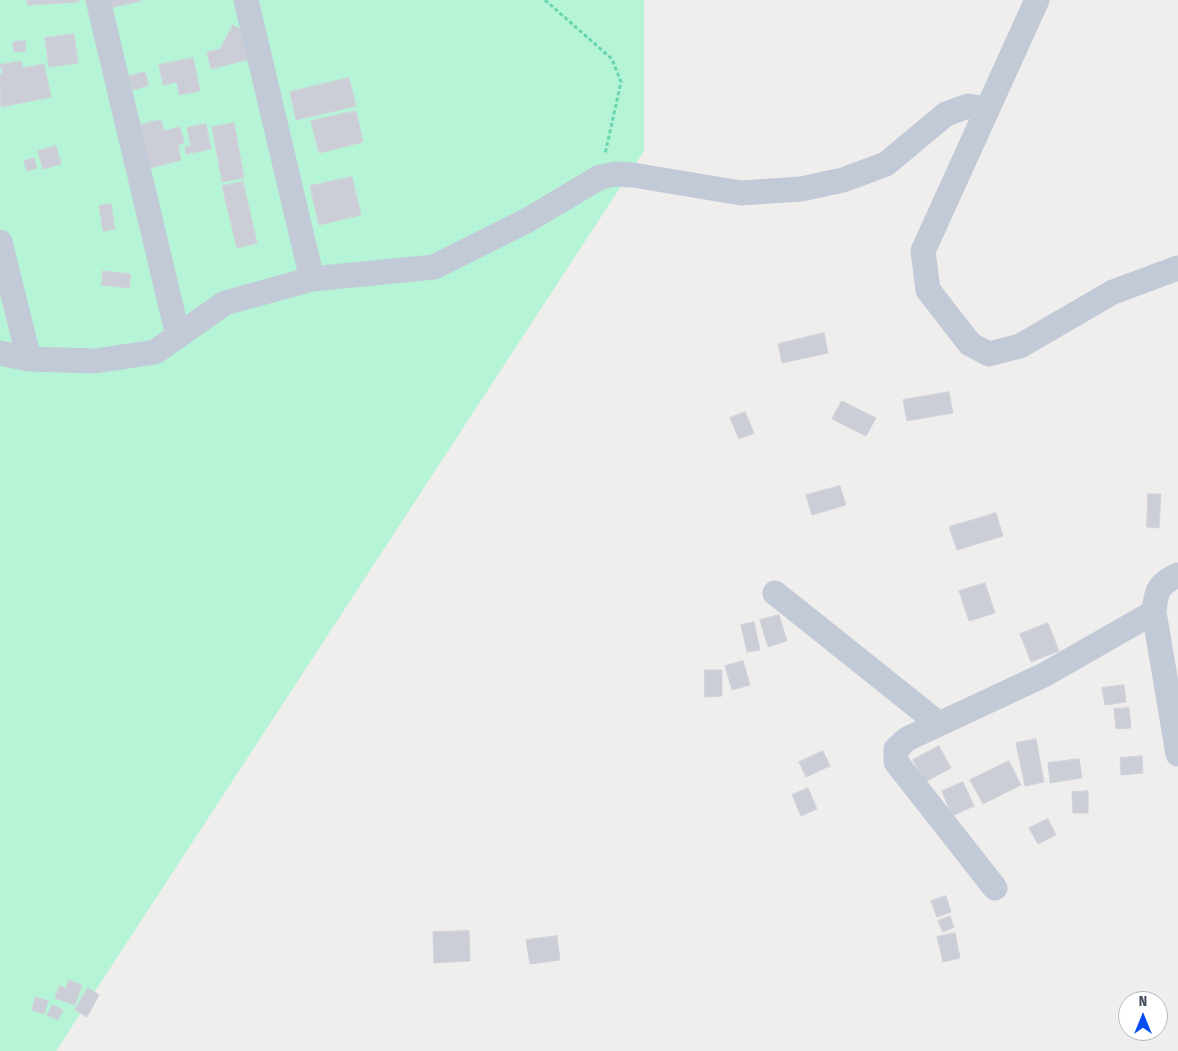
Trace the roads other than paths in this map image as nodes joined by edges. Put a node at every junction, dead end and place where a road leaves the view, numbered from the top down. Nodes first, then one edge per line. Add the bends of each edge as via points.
1 (98, 0) edge
2 (246, 0) edge
3 (1038, 0) edge
4 (987, 109) junction
5 (0, 242) edge
6 (1178, 268) edge
7 (312, 279) junction
8 (178, 336) junction
9 (0, 354) edge
10 (30, 359) junction
11 (1178, 575) edge
12 (775, 593) dead end
13 (1154, 612) junction
14 (939, 724) junction
15 (1178, 754) edge
16 (995, 888) dead end

1 - 8 street
2 - 7 street
3 - 4 street
4 - 6 street via 923,251 928,290 970,344 989,354 1020,346 1113,292
4 - 7 street via 968,106 946,114 886,164 844,180 801,189 741,193 633,176 600,176 528,220 434,267
5 - 10 street
7 - 8 street via 225,303
8 - 10 street via 155,352 94,361
9 - 10 street
11 - 13 street via 1165,580 1156,593
12 - 14 street
13 - 14 street via 1044,675
13 - 15 street
14 - 16 street via 896,749 896,762

